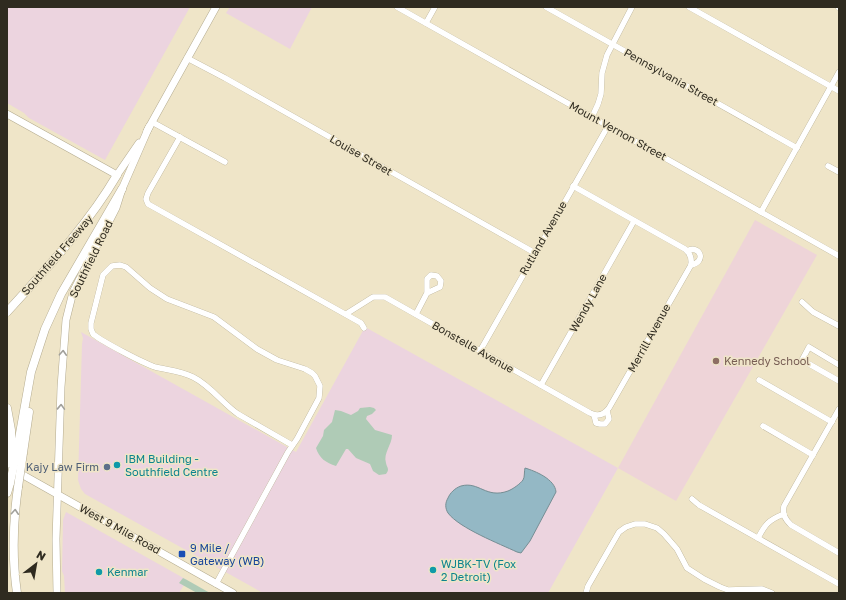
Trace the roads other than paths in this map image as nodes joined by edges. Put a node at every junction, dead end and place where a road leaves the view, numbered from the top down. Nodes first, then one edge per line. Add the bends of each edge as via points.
1 (216, 7) edge
2 (397, 7) edge
3 (435, 7) edge
4 (546, 7) edge
5 (632, 7) edge
6 (689, 7) edge
7 (426, 23) junction
8 (612, 44) junction
9 (187, 58) junction
10 (839, 72) edge
11 (831, 87) junction
12 (839, 91) edge
13 (7, 114) edge
14 (592, 117) junction
15 (150, 125) junction
16 (608, 126) junction
17 (180, 137) junction
18 (797, 148) junction
19 (225, 162) dead end
20 (828, 166) dead end
21 (839, 172) edge
22 (117, 175) junction
23 (573, 186) junction
24 (122, 189) junction
25 (761, 212) junction
26 (634, 221) junction
27 (687, 251) junction
28 (535, 253) junction
29 (839, 256) edge
30 (690, 265) junction
31 (427, 293) dead end
32 (802, 302) dead end
33 (7, 312) edge
34 (346, 314) junction
35 (416, 314) junction
36 (839, 326) edge
37 (364, 328) dead end
38 (480, 351) junction
39 (839, 365) edge
40 (759, 380) dead end
41 (839, 381) edge
42 (541, 385) junction
43 (7, 408) edge
44 (839, 409) edge
45 (607, 410) junction
46 (594, 415) junction
47 (601, 415) joint
48 (832, 422) junction
49 (763, 426) dead end
50 (292, 445) junction
51 (17, 450) junction
52 (813, 455) junction
53 (7, 466) edge
54 (8, 480) edge
55 (7, 493) edge
56 (58, 494) junction
57 (692, 499) dead end
58 (784, 514) junction
59 (758, 538) junction
60 (839, 553) edge
61 (216, 584) junction
62 (839, 584) edge
63 (17, 593) edge
64 (57, 593) edge
65 (232, 593) edge
66 (586, 593) edge
67 (772, 593) edge

1 - 9 main road, Southfield Road
2 - 7 street, Mount Vernon Street
3 - 7 street
4 - 8 street, Pennsylvania Street
5 - 8 street
6 - 11 street
7 - 14 street, Mount Vernon Street
8 - 14 street via 603,67 601,94
8 - 18 street, Pennsylvania Street
9 - 15 main road, Southfield Road
9 - 28 street, Louise Street
10 - 11 street
11 - 12 street
11 - 18 street
13 - 22 main road
14 - 16 street, Mount Vernon Street
15 - 17 street
15 - 22 main road, Southfield Road
15 - 24 main road, Southfield Road
16 - 23 street, Rutland Avenue
16 - 25 street, Mount Vernon Street
17 - 19 street
17 - 34 street via 146,199 148,204
18 - 25 street
20 - 21 street
22 - 33 highway, Southfield Freeway via 79,232
23 - 26 street
23 - 28 street, Rutland Avenue
24 - 51 highway via 54,307 45,329 35,361 35,374
56 -> 24 main road, Southfield Road via 66,320 73,292 116,208
25 - 29 street, Mount Vernon Street
26 - 27 street
26 - 42 street, Wendy Lane
27 - 30 street, Merrill Avenue via 691,257
27 - 30 street via 694,249 700,254 698,262
28 - 38 street, Rutland Avenue
30 - 45 street, Merrill Avenue
31 - 35 street
32 - 36 street via 813,312
34 - 35 street, Bonstelle Avenue via 376,296 389,299
34 - 37 street via 361,323
35 - 38 street, Bonstelle Avenue
38 - 42 street, Bonstelle Avenue
39 - 41 street via 809,347 802,360
40 - 48 street
42 - 46 street, Bonstelle Avenue
43 - 51 highway
44 - 48 street
45 - 46 street via 609,419 604,424 596,423
45 - 47 street, Merrill Avenue
46 - 47 street, Bonstelle Avenue
48 - 52 street
49 - 52 street
50 - 50 street via 319,398 320,386 314,374 257,349 214,317 167,299 123,266 115,265 105,271 91,323 93,334 150,365 195,378 229,408
50 - 61 street
51 - 54 highway, bridge
63 -> 51 highway, bridge via 14,532 18,487
52 - 58 street via 784,506
53 - 56 main road, West 9 Mile Road
54 - 55 highway
56 - 61 main road, West 9 Mile Road
56 - 64 main road, Southfield Road
57 - 59 street
58 - 59 street via 766,524
58 - 60 street via 791,525
59 - 62 street
61 - 65 main road, West 9 Mile Road
66 - 67 street via 619,532 635,524 645,524 657,528 664,534 678,548 688,568 711,583 728,590 762,589

